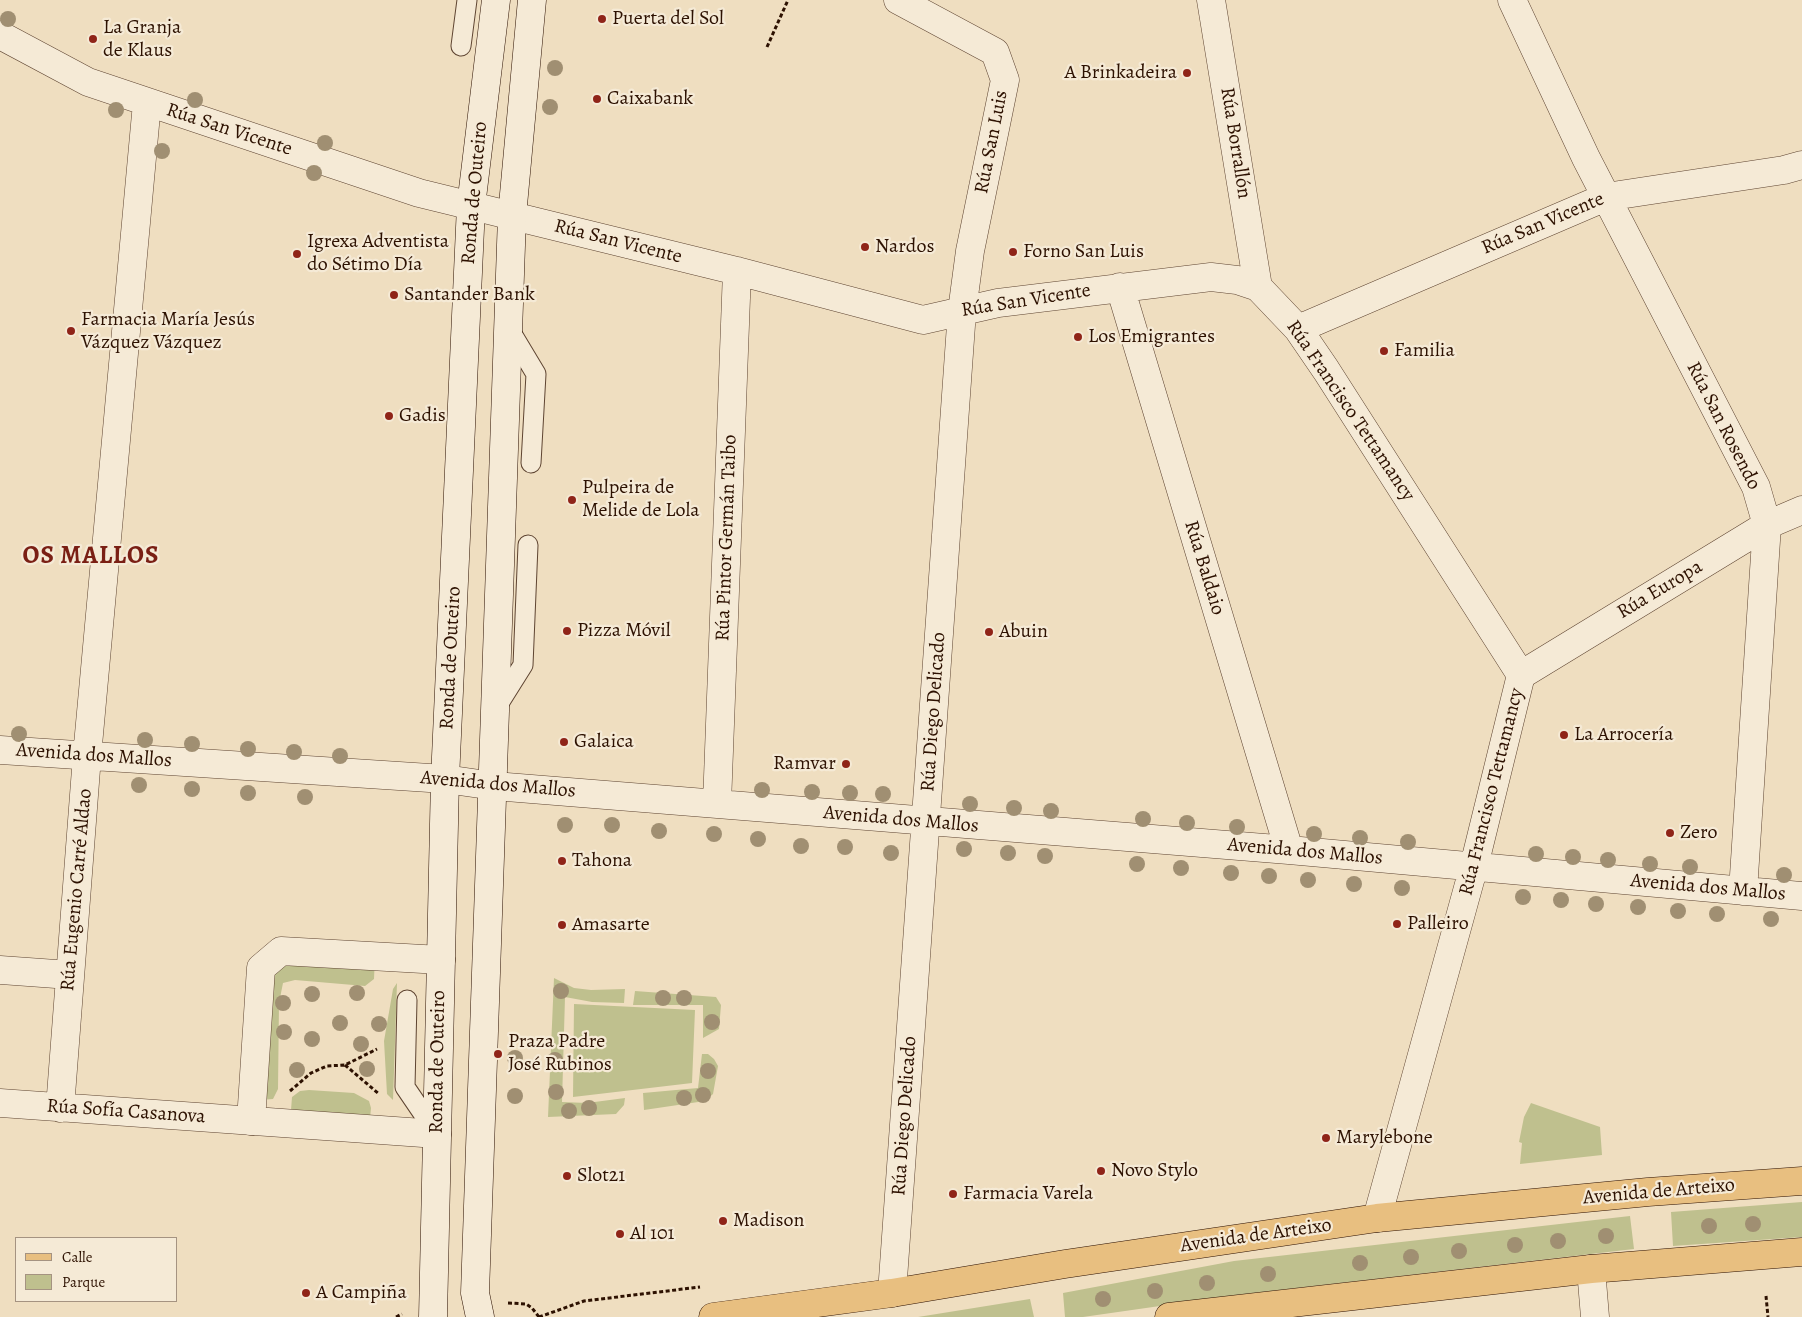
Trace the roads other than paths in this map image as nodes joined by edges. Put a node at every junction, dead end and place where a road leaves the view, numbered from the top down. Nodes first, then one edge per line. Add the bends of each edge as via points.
1 (467, 0) edge
2 (496, 0) edge
3 (532, 0) edge
4 (898, 0) edge
5 (1211, 0) edge
6 (1512, 0) edge
7 (0, 35) edge
8 (461, 46) dead end
9 (147, 103) junction
10 (1802, 165) edge
11 (1606, 197) junction
12 (471, 206) junction
13 (512, 216) junction
14 (737, 271) junction
15 (1120, 287) junction
16 (1258, 287) junction
17 (962, 311) junction
18 (508, 329) junction
19 (1298, 329) junction
20 (531, 463) dead end
21 (1802, 510) edge
22 (1767, 525) junction
23 (528, 545) dead end
24 (1521, 676) junction
25 (496, 708) junction
26 (0, 750) edge
27 (87, 756) junction
28 (445, 779) junction
29 (494, 786) junction
30 (717, 804) junction
31 (926, 822) junction
32 (1289, 850) junction
33 (1474, 866) junction
34 (1743, 891) junction
35 (1802, 896) edge
36 (440, 960) junction
37 (0, 970) edge
38 (70, 975) junction
39 (407, 1000) dead end
40 (0, 1104) edge
41 (60, 1108) junction
42 (252, 1110) junction
43 (437, 1134) junction
44 (1802, 1181) edge
45 (1377, 1218) junction
46 (1802, 1252) edge
47 (1590, 1269) junction
48 (892, 1293) junction
49 (433, 1317) edge
50 (480, 1317) edge
51 (714, 1317) edge
52 (1169, 1317) edge
53 (1595, 1317) edge

1 - 8 lane
2 - 12 street, Ronda de Outeiro
3 - 13 street, Ronda de Outeiro
4 - 17 street, Rúa San Luis via 995,52 1005,80 970,251
5 - 16 street, Rúa Borrallón
6 - 11 street, Rúa San Rosendo
7 - 9 street, Rúa San Vicente via 88,82
9 - 12 street, Rúa San Vicente via 419,193
9 - 27 street, Rúa Eugenio Carré Aldao
10 - 11 street, Rúa San Vicente
11 - 19 street, Rúa San Vicente
11 - 22 street, Rúa San Rosendo via 1756,487
12 - 13 street, Rúa San Vicente
12 - 28 street, Ronda de Outeiro
13 - 14 street, Rúa San Vicente
13 - 18 street, Ronda de Outeiro
14 - 17 street, Rúa San Vicente via 923,320
14 - 30 street, Rúa Pintor Germán Taibo
15 - 16 street, Rúa San Vicente via 1211,277
15 - 17 street, Rúa San Vicente via 998,303
15 - 32 street, Rúa Baldaio
16 - 19 street, Rúa Francisco Tettamancy
17 - 31 street, Rúa Diego Delicado
18 - 20 lane via 536,374
18 - 25 street, Ronda de Outeiro
19 - 24 street, Rúa Francisco Tettamancy
21 - 22 street, Rúa Europa
22 - 24 street, Rúa Europa
22 - 34 street, Rúa San Rosendo
23 - 25 lane via 523,665
24 - 33 street, Rúa Francisco Tettamancy
25 - 29 street, Ronda de Outeiro
26 - 27 street, Avenida dos Mallos
27 - 28 street, Avenida dos Mallos
27 - 38 street, Rúa Eugenio Carré Aldao
28 - 29 street, Avenida dos Mallos
28 - 36 street, Ronda de Outeiro
29 - 30 street, Avenida dos Mallos
29 - 50 street, Ronda de Outeiro via 475,1293
30 - 31 street, Avenida dos Mallos
31 - 32 street, Avenida dos Mallos
31 - 48 street, Rúa Diego Delicado
32 - 33 street, Avenida dos Mallos
33 - 34 street, Avenida dos Mallos
33 - 45 street, Rúa Francisco Tettamancy
34 - 35 street, Avenida dos Mallos
36 - 42 street via 281,951 261,968
36 - 43 street, Ronda de Outeiro
37 - 38 street
38 - 41 street, Rúa Eugenio Carré Aldao
39 - 43 lane via 405,1087
40 - 41 street, Rúa Sofía Casanova
41 - 42 street, Rúa Sofía Casanova
42 - 43 street
43 - 49 street, Ronda de Outeiro
44 - 45 main road, Avenida de Arteixo
45 - 48 main road, Avenida de Arteixo
46 - 47 main road
47 - 52 main road
47 - 53 street
48 - 51 main road, Avenida de Arteixo

